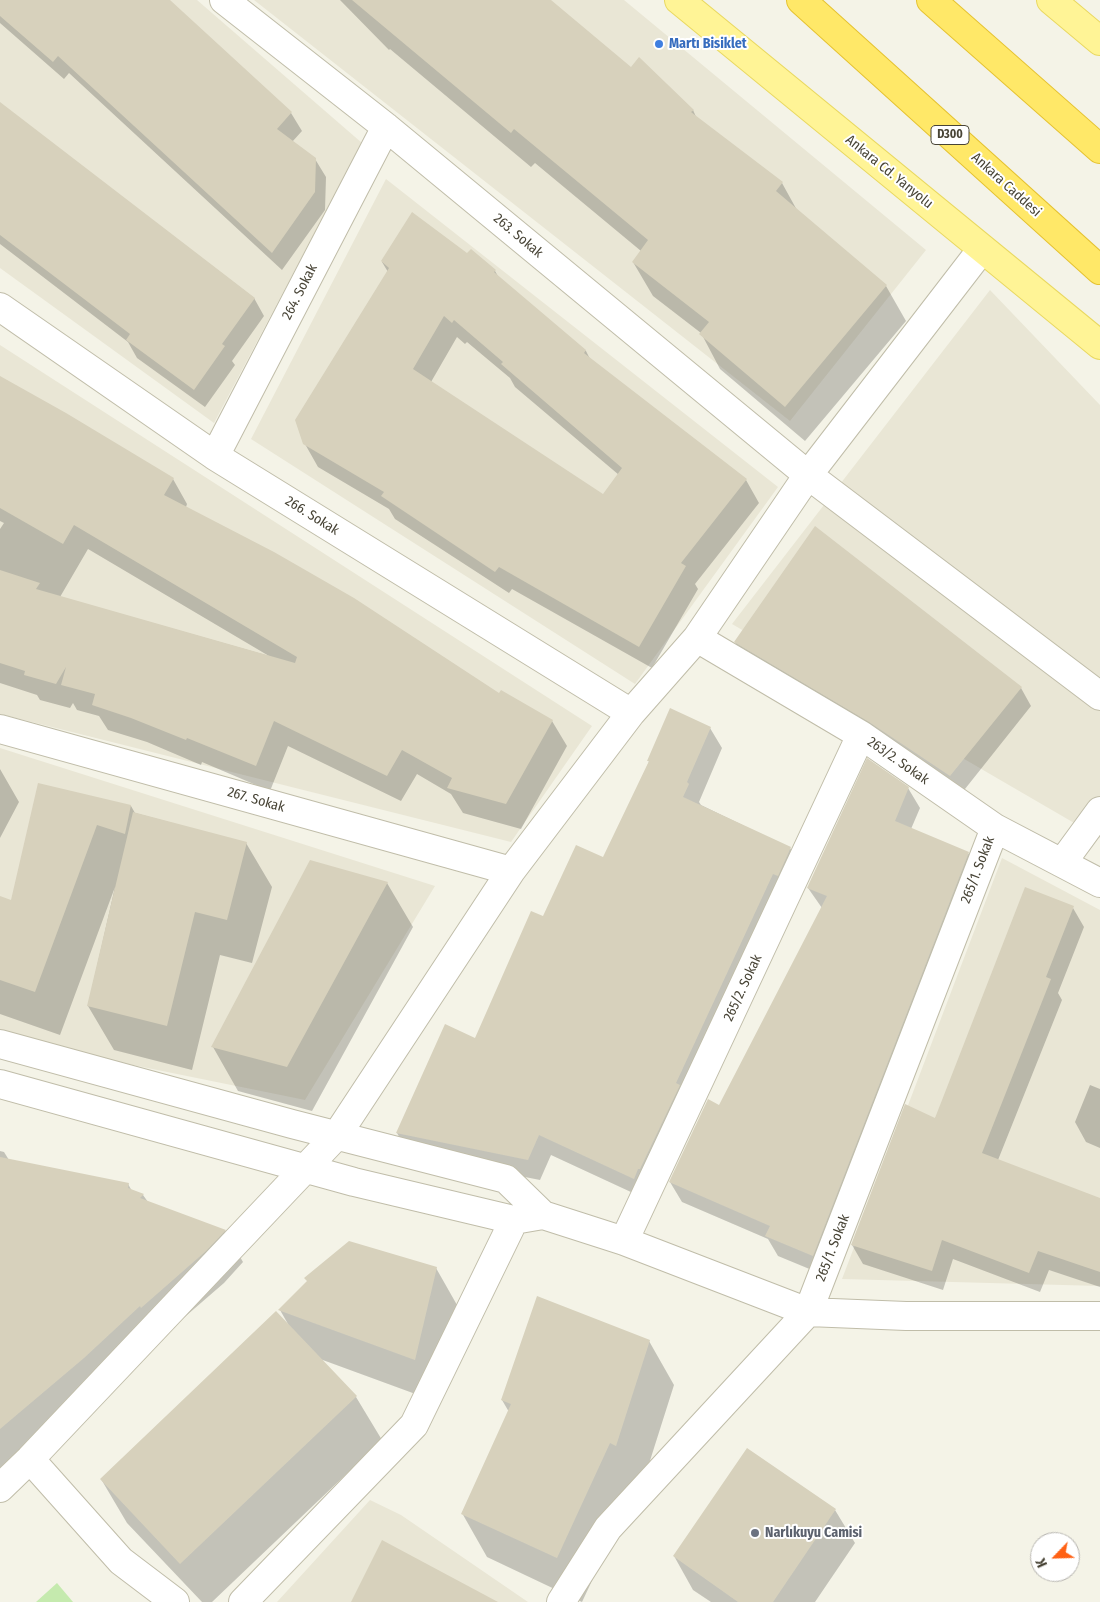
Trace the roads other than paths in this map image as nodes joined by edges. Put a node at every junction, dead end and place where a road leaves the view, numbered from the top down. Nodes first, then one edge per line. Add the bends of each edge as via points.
1 (224, 0) edge
2 (679, 0) edge
3 (801, 0) edge
4 (931, 0) edge
5 (1051, 0) edge
6 (1100, 40) edge
7 (386, 127) junction
8 (1100, 149) edge
9 (982, 249) junction
10 (1100, 270) edge
11 (0, 307) edge
12 (1100, 345) edge
13 (215, 456) junction
14 (808, 475) junction
15 (697, 638) junction
16 (1100, 696) edge
17 (631, 713) junction
18 (0, 729) edge
19 (861, 736) junction
20 (1100, 811) edge
21 (994, 828) junction
22 (1062, 863) junction
23 (511, 871) junction
24 (1100, 883) edge
25 (0, 1044) edge
26 (0, 1084) edge
27 (337, 1135) junction
28 (305, 1168) junction
29 (543, 1215) junction
30 (514, 1220) junction
31 (624, 1241) junction
32 (808, 1312) junction
33 (1100, 1316) edge
34 (30, 1459) junction
35 (0, 1488) edge
36 (176, 1602) edge
37 (243, 1602) edge
38 (561, 1602) edge

1 - 7 street, 263. Sokak
2 - 9 main road, Ankara Cd. Yanyolu
3 - 10 highway, Ankara Caddesi / D300
4 - 8 highway
5 - 6 main road
7 - 13 street, 264. Sokak
7 - 14 street, 263. Sokak
9 - 12 main road, Ankara Cd. Yanyolu
9 - 14 street
11 - 13 street, 266. Sokak
13 - 17 street, 266. Sokak
14 - 15 street
14 - 16 street, 263. Sokak
15 - 17 street
15 - 19 street, 263/2. Sokak
17 - 23 street
18 - 23 street, 267. Sokak
19 - 21 street, 263/2. Sokak
19 - 31 street, 265/2. Sokak
20 - 22 street
21 - 22 street, 263/2. Sokak
21 - 32 street, 265/1. Sokak
22 - 24 street, 263/2. Sokak
23 - 27 street
25 - 27 street
26 - 28 street
27 - 28 street
27 - 29 street via 506,1179
28 - 30 street
28 - 34 street
29 - 30 street
29 - 31 street
30 - 37 street via 414,1424
31 - 32 street
32 - 33 street via 906,1316
32 - 38 street, 265/1. Sokak via 608,1528
34 - 35 street
34 - 36 street via 121,1561

